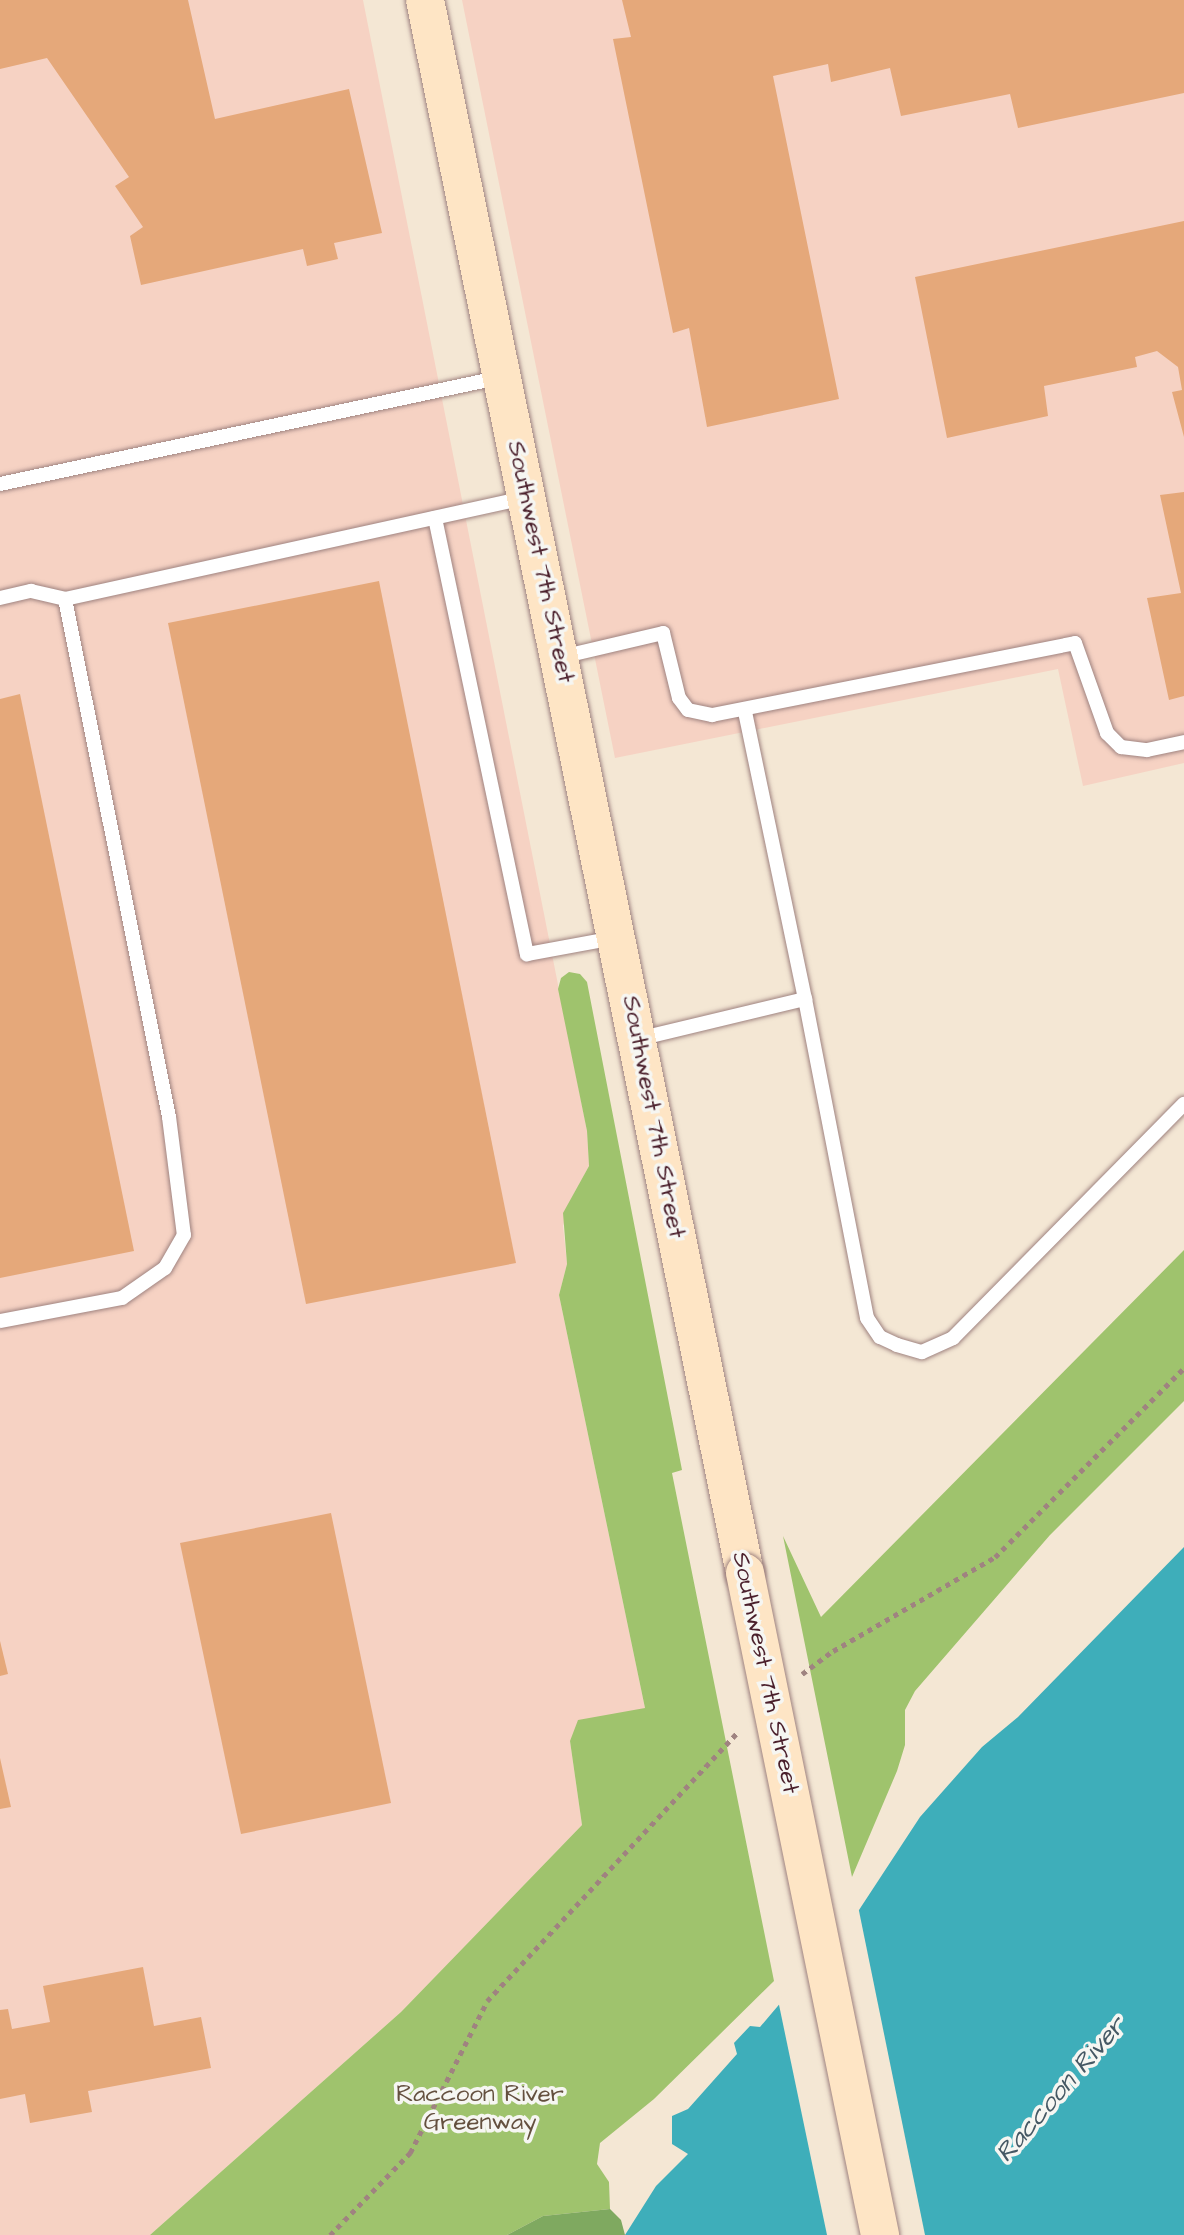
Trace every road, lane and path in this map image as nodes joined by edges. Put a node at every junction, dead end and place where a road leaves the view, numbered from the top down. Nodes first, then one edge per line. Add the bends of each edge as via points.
1 (425, 0) edge
2 (502, 377) junction
3 (0, 484) edge
4 (527, 498) junction
5 (435, 518) junction
6 (0, 598) edge
7 (65, 599) junction
8 (559, 657) junction
9 (745, 711) junction
10 (1184, 742) edge
11 (616, 937) junction
12 (805, 999) junction
13 (637, 1040) junction
14 (1184, 1104) edge
15 (0, 1321) edge
16 (1184, 1368) edge
17 (793, 1681) dead end
18 (744, 1724) dead end
19 (330, 2235) edge
20 (880, 2235) edge

1 - 2 main road, Southwest 7th Street
2 - 3 lane
2 - 4 main road, Southwest 7th Street
4 - 5 lane
4 - 8 main road, Southwest 7th Street
5 - 7 lane
5 - 11 lane via 527,954
6 - 7 lane via 31,591
7 - 15 lane via 170,1116 184,1234 165,1268 122,1298
8 - 9 lane via 663,633 679,698 688,710 712,715
8 - 11 main road, Southwest 7th Street
9 - 10 lane via 1075,643 1107,733 1121,747 1147,750
9 - 12 lane
11 - 13 main road, Southwest 7th Street
12 - 13 lane
12 - 14 lane via 867,1318 880,1337 922,1352 953,1338
13 - 20 main road, Southwest 7th Street, bridge
16 - 17 path via 995,1557 833,1651
18 - 19 path via 487,2001 410,2152

